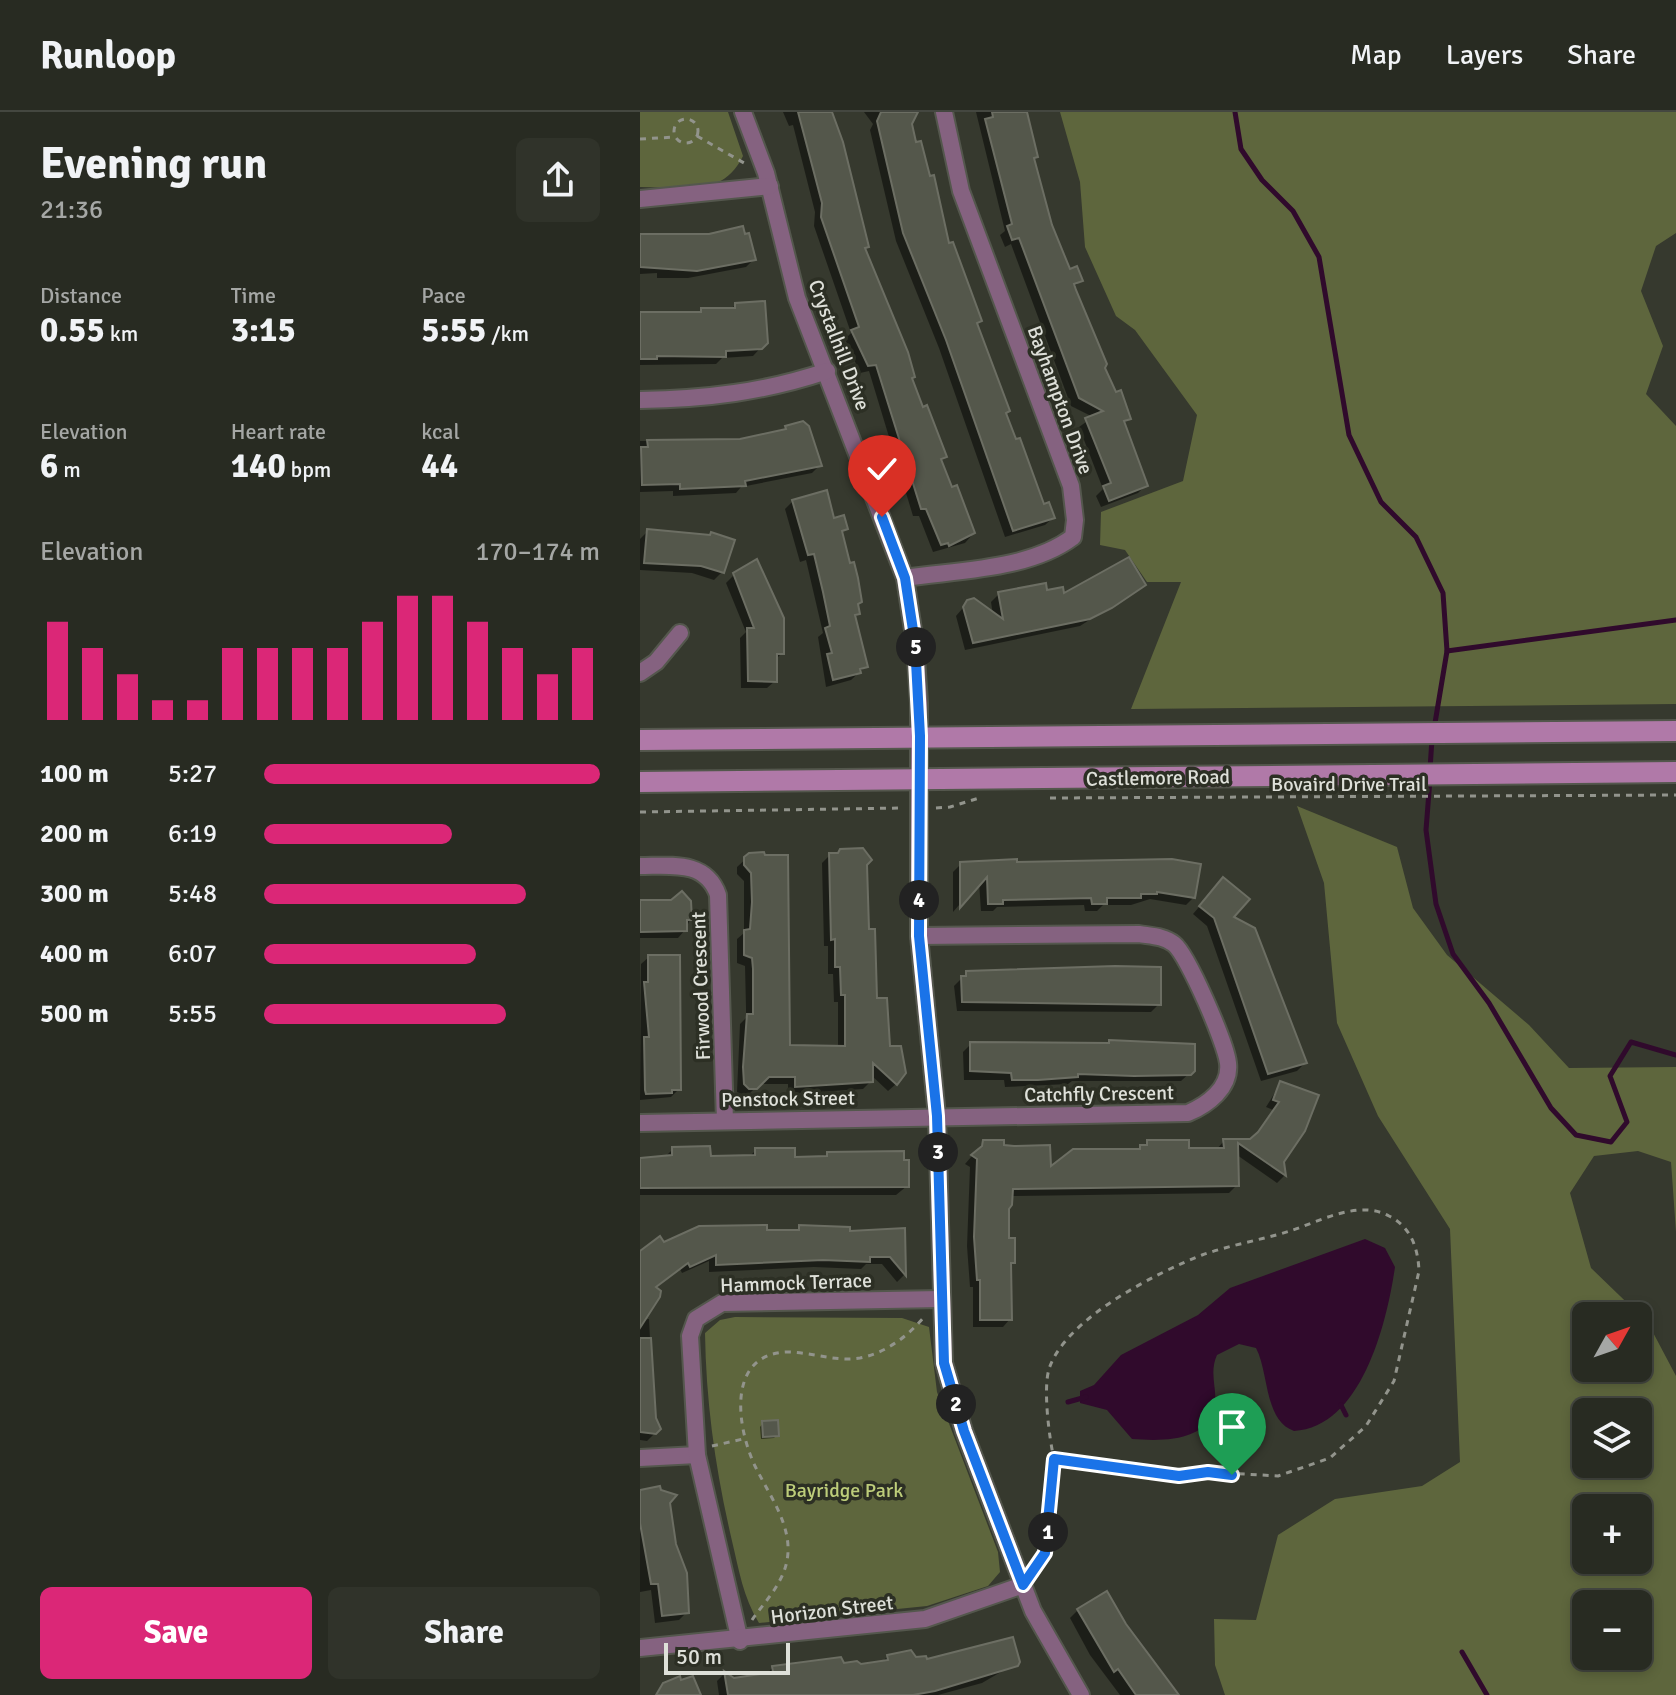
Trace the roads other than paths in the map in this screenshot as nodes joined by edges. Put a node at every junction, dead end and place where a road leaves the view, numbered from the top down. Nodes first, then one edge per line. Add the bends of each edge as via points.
1 (743, 112) edge
2 (944, 112) edge
3 (768, 180) junction
4 (640, 199) edge
5 (827, 371) junction
6 (640, 400) edge
7 (905, 578) junction
8 (680, 633) dead end
9 (640, 673) edge
10 (1676, 731) edge
11 (920, 736) junction
12 (640, 740) edge
13 (1676, 772) edge
14 (920, 781) junction
15 (640, 782) edge
16 (640, 866) edge
17 (919, 936) junction
18 (937, 1116) junction
19 (725, 1121) junction
20 (640, 1123) edge
21 (941, 1299) junction
22 (697, 1452) junction
23 (640, 1458) edge
24 (1023, 1585) junction
25 (740, 1641) junction
26 (640, 1648) edge
27 (1081, 1695) edge

1 - 3 street, Crystalhill Drive
2 - 7 street, Bayhampton Drive via 961,191 1071,486 1075,520 1073,537 1056,549 1001,564
3 - 4 street
3 - 5 street, Crystalhill Drive via 797,298
5 - 6 street via 707,399
5 - 7 street, Crystalhill Drive
7 - 11 street, Crystalhill Drive
8 - 9 street
10 - 11 main road
11 - 12 main road
11 - 14 street, Crystalhill Drive
13 - 14 main road, Castlemore Road
14 - 15 main road, Castlemore Road
14 - 17 street, Crystalhill Drive
16 - 19 street, Firwood Crescent via 694,867 713,881 718,895
17 - 18 street, Crystalhill Drive
17 - 18 street, Catchfly Crescent via 1163,938 1189,961 1229,1065 1222,1088 1205,1106 1188,1113
18 - 19 street, Penstock Street
18 - 21 street, Crystalhill Drive
19 - 20 street, Penstock Street
21 - 22 street, Hammock Terrace via 722,1303 709,1308 696,1319 690,1336
21 - 24 street, Crystalhill Drive via 944,1363
22 - 23 street
22 - 25 street, Hammock Terrace
24 - 25 street, Horizon Street via 925,1619
24 - 27 street, Crystalhill Drive
25 - 26 street, Horizon Street

